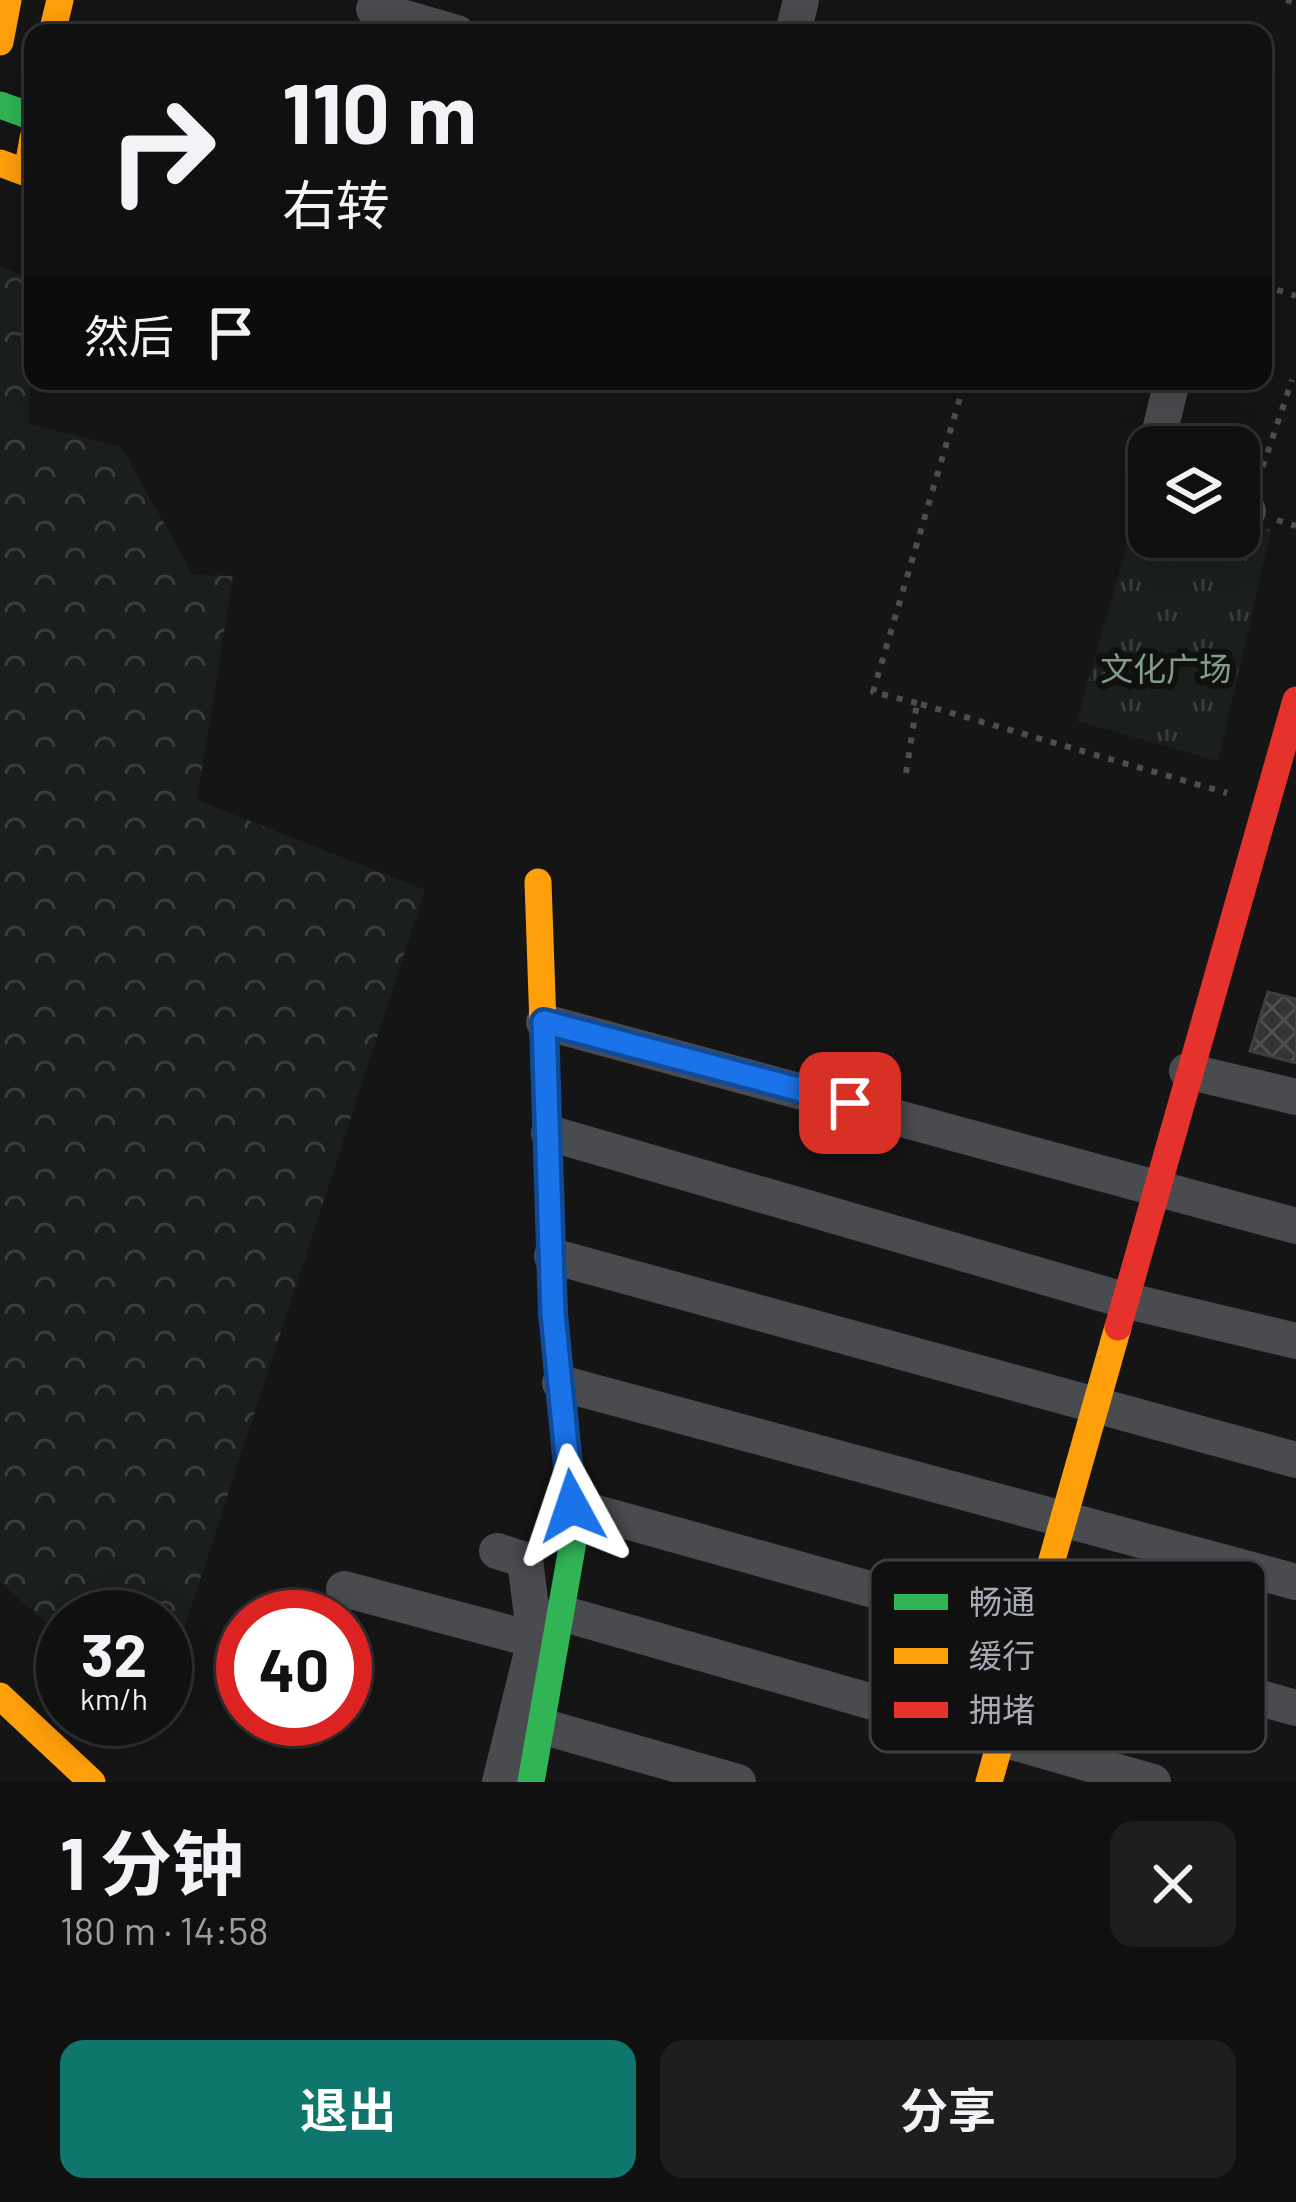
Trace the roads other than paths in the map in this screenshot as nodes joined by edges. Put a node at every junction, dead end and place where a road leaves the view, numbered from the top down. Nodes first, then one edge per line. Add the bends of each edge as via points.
1 (8, 0) edge
2 (374, 9) dead end
3 (426, 24) edge
4 (0, 42) edge
5 (1170, 390) edge
6 (1161, 426) edge
7 (1296, 700) edge
8 (1292, 730) edge
9 (538, 883) dead end
10 (544, 1022) junction
11 (1187, 1071) junction
12 (1296, 1096) edge
13 (549, 1133) junction
14 (1156, 1185) junction
15 (1296, 1226) edge
16 (552, 1256) junction
17 (1124, 1300) junction
18 (1296, 1341) edge
19 (560, 1383) junction
20 (1095, 1403) junction
21 (1296, 1460) edge
22 (572, 1506) junction
23 (1063, 1519) junction
24 (496, 1551) dead end
25 (1052, 1560) edge
26 (1215, 1560) edge
27 (1266, 1574) edge
28 (1296, 1582) edge
29 (344, 1589) dead end
30 (870, 1589) edge
31 (561, 1613) junction
32 (535, 1640) junction
33 (0, 1696) edge
34 (1266, 1700) edge
35 (870, 1701) edge
36 (1296, 1708) edge
37 (541, 1726) junction
38 (997, 1752) edge
39 (1049, 1752) edge
40 (92, 1782) edge
41 (500, 1782) edge
42 (531, 1782) edge
43 (738, 1782) edge
44 (989, 1782) edge
45 (1153, 1782) edge

1 - 4 street
2 - 3 street
5 - 6 street
7 - 8 street
8 - 11 street
9 - 10 street
10 - 13 street
10 - 14 street
11 - 12 street
11 - 14 street
13 - 16 street
13 - 17 street
14 - 15 street
14 - 17 street
16 - 19 street
16 - 20 street
17 - 18 street
17 - 20 street
19 - 22 street
19 - 23 street
20 - 21 street
20 - 23 street
22 - 30 street
22 - 31 street
23 - 25 street
23 - 26 street
24 - 32 street via 525,1560
27 - 28 street
29 - 32 street
31 - 35 street
31 - 37 street
32 - 41 street
33 - 40 street
34 - 36 street
37 - 42 street
37 - 43 street
38 - 44 street
39 - 45 street

